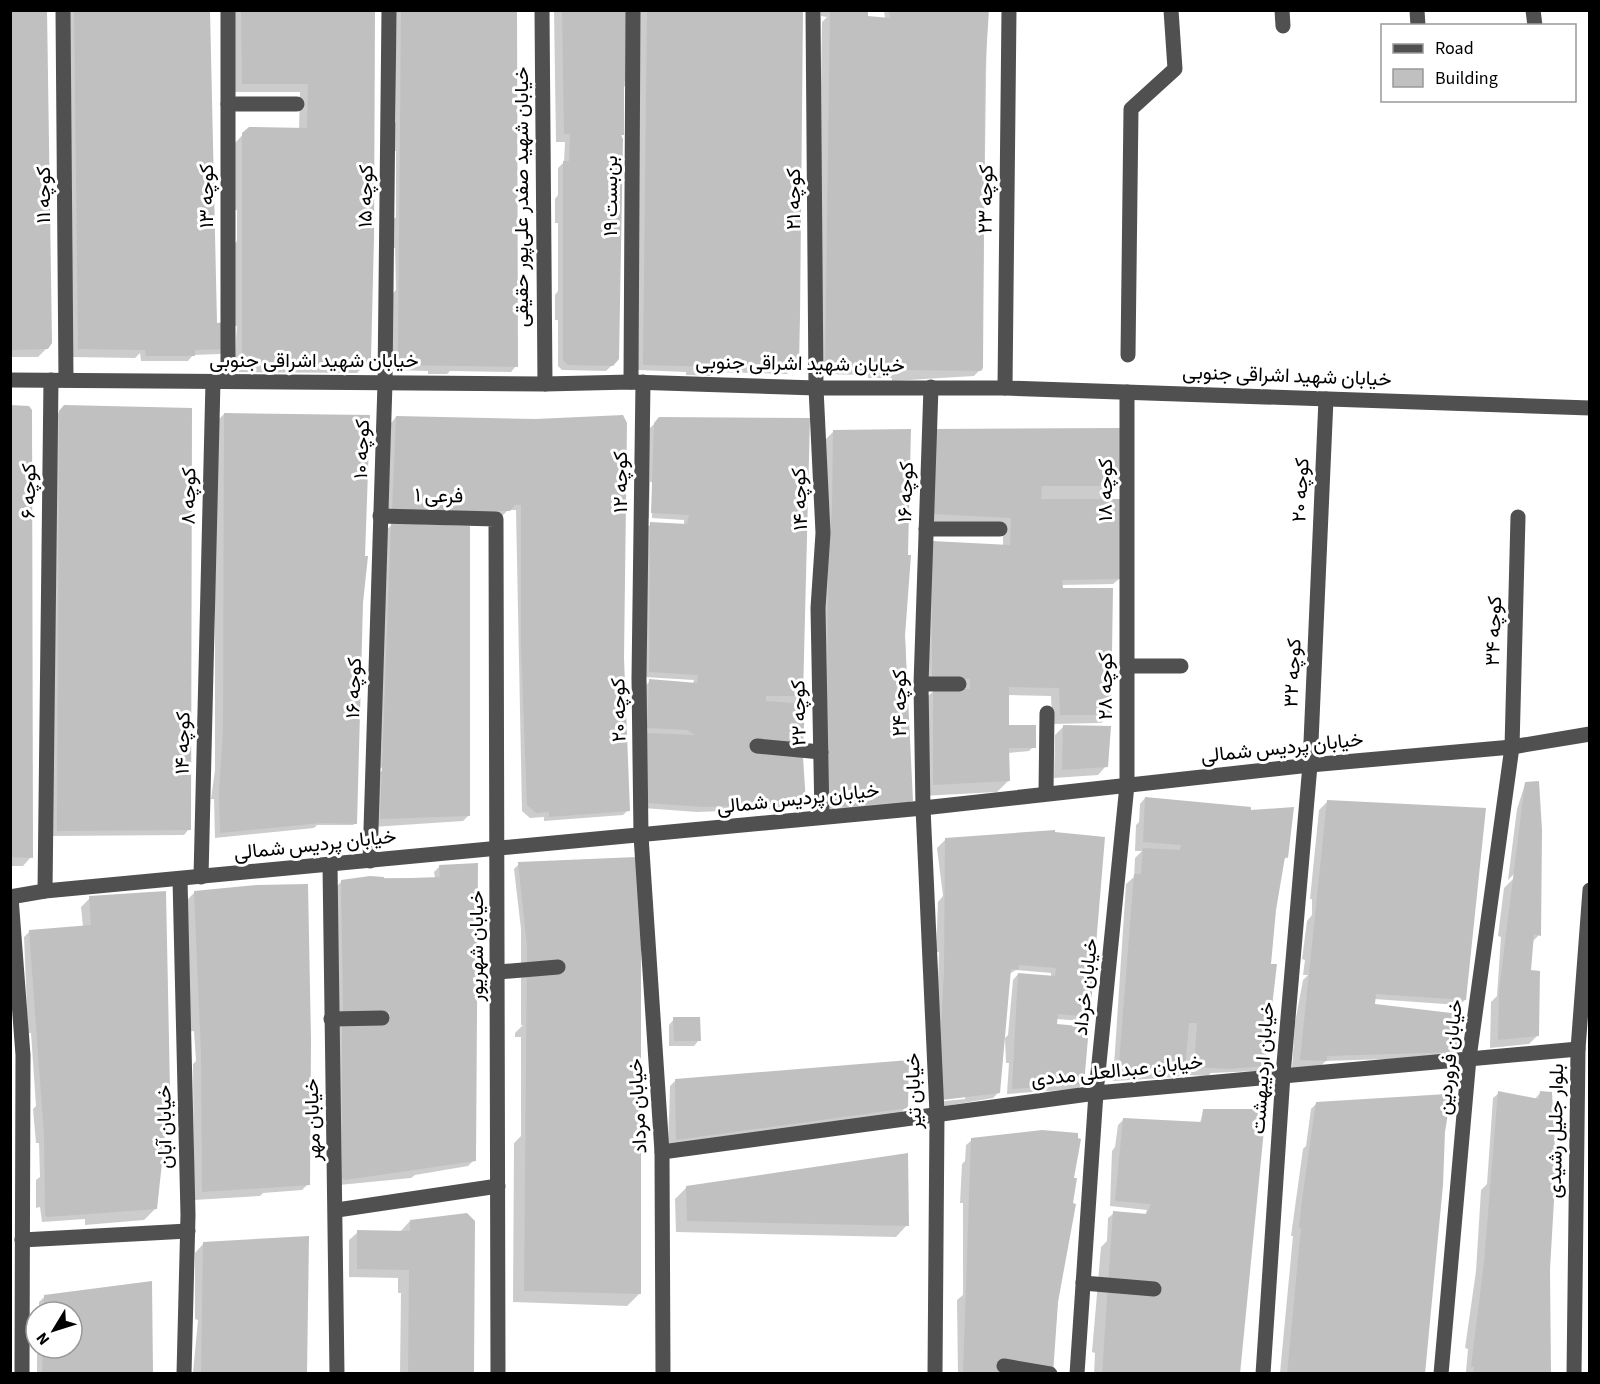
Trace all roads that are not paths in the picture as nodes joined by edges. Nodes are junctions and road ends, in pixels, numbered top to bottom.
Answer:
1 (63, 10) edge
2 (228, 10) edge
3 (389, 10) edge
4 (542, 10) edge
5 (633, 10) edge
6 (813, 10) edge
7 (1009, 10) edge
8 (1171, 10) edge
9 (228, 104) junction
10 (297, 104) dead end
11 (1128, 356) dead end
12 (10, 380) edge
13 (59, 380) junction
14 (221, 381) junction
15 (637, 382) junction
16 (385, 383) junction
17 (545, 384) junction
18 (931, 387) junction
19 (816, 388) junction
20 (1005, 388) junction
21 (1127, 392) junction
22 (1326, 399) junction
23 (1590, 408) edge
24 (380, 516) junction
25 (1518, 517) dead end
26 (496, 519) joint
27 (1000, 529) dead end
28 (926, 530) junction
29 (642, 583) joint
30 (1318, 583) joint
31 (1127, 588) joint
32 (922, 598) joint
33 (818, 608) joint
34 (208, 611) joint
35 (1127, 666) junction
36 (1181, 666) dead end
37 (921, 684) junction
38 (959, 684) dead end
39 (1047, 713) dead end
40 (1590, 734) edge
41 (757, 746) dead end
42 (1512, 747) junction
43 (820, 752) junction
44 (1310, 765) junction
45 (1127, 785) junction
46 (1046, 793) junction
47 (923, 808) junction
48 (822, 817) junction
49 (641, 836) junction
50 (499, 847) junction
51 (370, 861) junction
52 (330, 865) junction
53 (201, 877) junction
54 (180, 879) junction
55 (1590, 890) edge
56 (45, 891) junction
57 (11, 897) edge
58 (558, 967) dead end
59 (498, 972) junction
60 (382, 1018) dead end
61 (331, 1019) junction
62 (1578, 1049) junction
63 (1469, 1058) junction
64 (1283, 1075) junction
65 (1096, 1093) junction
66 (937, 1114) junction
67 (662, 1152) junction
68 (498, 1186) junction
69 (337, 1210) junction
70 (188, 1231) junction
71 (22, 1240) junction
72 (1083, 1283) junction
73 (1154, 1290) dead end
74 (1004, 1366) dead end
75 (22, 1374) edge
76 (184, 1374) edge
77 (337, 1374) edge
78 (498, 1374) edge
79 (663, 1374) edge
80 (935, 1374) edge
81 (1050, 1374) edge
82 (1077, 1374) edge
83 (1263, 1374) edge
84 (1441, 1374) edge
85 (1574, 1374) edge

1 - 13 street, کوچه ۱۱
2 - 9 street, کوچه ۱۳
3 - 16 street, کوچه ۱۵
4 - 17 street, خیابان شهید صفدر علی‌پور حقیقی
5 - 15 street, بن‌بست ۱۹
6 - 19 street, کوچه ۲۱
7 - 20 street, کوچه ۲۳
8 - 11 street
9 - 10 street
9 - 14 street, کوچه ۱۳
12 - 13 street, خیابان شهید اشراقی جنوبی
13 - 14 street, خیابان شهید اشراقی جنوبی
13 - 56 street, کوچه ۶
14 - 16 street, خیابان شهید اشراقی جنوبی
14 - 34 street, کوچه ۸
15 - 17 street, خیابان شهید اشراقی جنوبی
15 - 19 street, خیابان شهید اشراقی جنوبی
15 - 29 street, کوچه ۱۲
16 - 17 street, خیابان شهید اشراقی جنوبی
16 - 24 street, کوچه ۱۰
18 - 19 street, خیابان شهید اشراقی جنوبی
18 - 20 street, خیابان شهید اشراقی جنوبی
18 - 28 street, کوچه ۱۶
19 - 33 street, کوچه ۱۴
20 - 21 street, خیابان شهید اشراقی جنوبی
21 - 22 street, خیابان شهید اشراقی جنوبی
21 - 31 street, کوچه ۱۸
22 - 23 street, خیابان شهید اشراقی جنوبی
22 - 30 street, کوچه ۲۰
24 - 26 street, فرعی ۱
24 - 51 street, کوچه ۱۶
25 - 42 street, کوچه ۳۴
26 - 50 street, خیابان شهریور
27 - 28 street
28 - 32 street, کوچه ۱۶
29 - 49 street, کوچه ۲۰
30 - 44 street, کوچه ۳۲
31 - 35 street, کوچه ۲۸
32 - 37 street, کوچه ۲۴
33 - 43 street, کوچه ۲۲
34 - 53 street, کوچه ۱۴
35 - 36 street
35 - 45 street, کوچه ۲۸
37 - 38 street
37 - 47 street, کوچه ۲۴
39 - 46 street
40 - 42 street, خیابان پردیس شمالی
41 - 43 street
42 - 44 street, خیابان پردیس شمالی
42 - 63 street, خیابان فروردین
43 - 48 street, کوچه ۲۲
44 - 45 street, خیابان پردیس شمالی
44 - 64 street, خیابان اردیبهشت
45 - 46 street, خیابان پردیس شمالی
45 - 65 street, خیابان خرداد
46 - 47 street, خیابان پردیس شمالی
47 - 48 street, خیابان پردیس شمالی
47 - 66 street, خیابان تیر
48 - 49 street, خیابان پردیس شمالی
49 - 50 street, خیابان پردیس شمالی
49 - 67 street, خیابان مرداد
50 - 51 street, خیابان پردیس شمالی
50 - 59 street, خیابان شهریور
51 - 52 street, خیابان پردیس شمالی
52 - 53 street, خیابان پردیس شمالی
52 - 61 street, خیابان مهر
53 - 54 street, خیابان پردیس شمالی
54 - 56 street, خیابان پردیس شمالی
54 - 70 street, خیابان آبان
55 - 62 street, بلوار جلیل رشیدی
56 - 57 street, خیابان پردیس شمالی
57 - 71 street
58 - 59 street
59 - 68 street, خیابان شهریور
60 - 61 street
61 - 69 street, خیابان مهر
62 - 63 street, خیابان عبدالعلی مددی
62 - 85 street, بلوار جلیل رشیدی
63 - 64 street, خیابان عبدالعلی مددی
63 - 84 street, خیابان فروردین
64 - 65 street, خیابان عبدالعلی مددی
64 - 83 street, خیابان اردیبهشت
65 - 66 street, خیابان عبدالعلی مددی
65 - 72 street, خیابان خرداد
66 - 67 street, خیابان عبدالعلی مددی
66 - 80 street, خیابان تیر
67 - 79 street, خیابان مرداد
68 - 69 street
68 - 78 street, خیابان شهریور
69 - 77 street, خیابان مهر
70 - 71 street
70 - 76 street, خیابان آبان
71 - 75 street
72 - 73 street
72 - 82 street, خیابان خرداد
74 - 81 street

